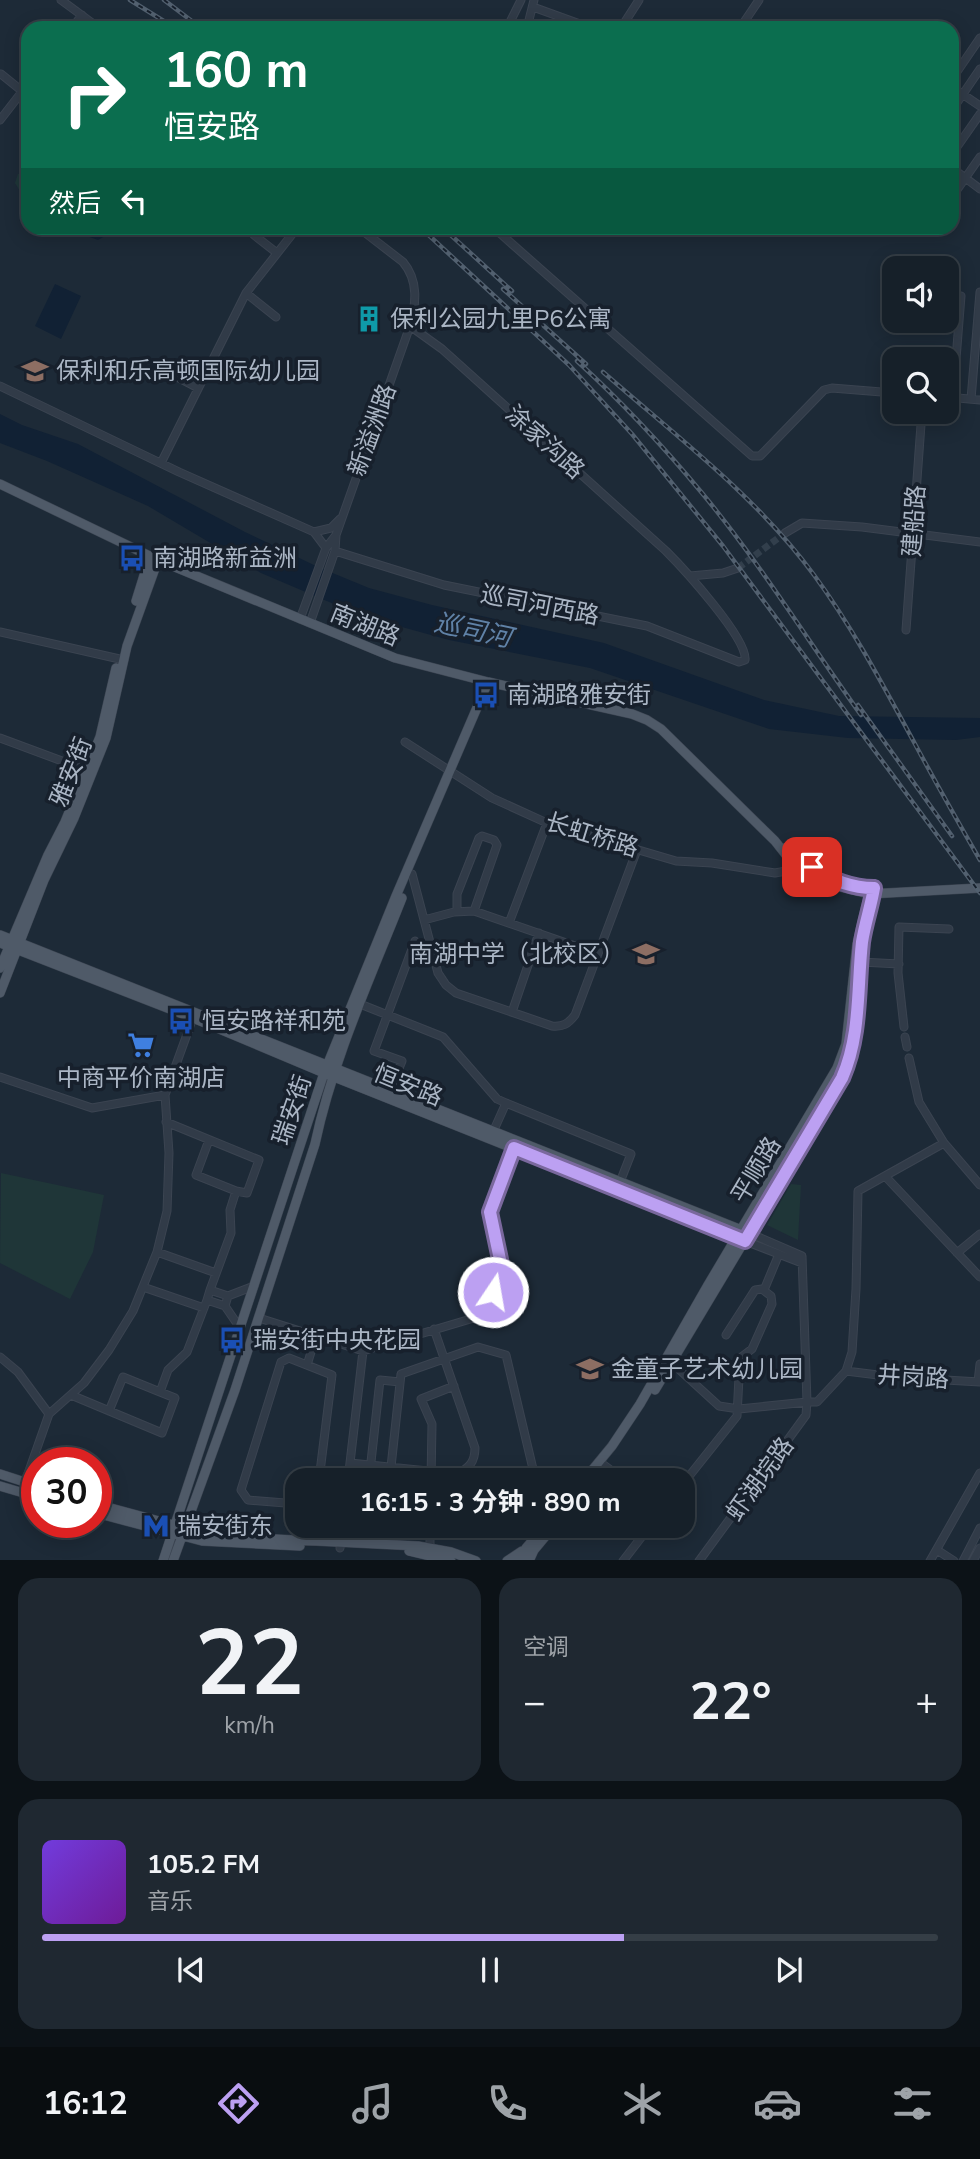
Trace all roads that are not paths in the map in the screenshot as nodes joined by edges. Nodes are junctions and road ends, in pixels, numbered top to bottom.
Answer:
1 (61, 0) edge
2 (521, 0) edge
3 (639, 0) edge
4 (759, 0) edge
5 (533, 3) edge
6 (82, 15) junction
7 (77, 21) edge
8 (90, 21) edge
9 (510, 21) edge
10 (529, 21) edge
11 (575, 21) edge
12 (626, 21) edge
13 (745, 21) edge
14 (980, 37) edge
15 (959, 68) edge
16 (980, 69) edge
17 (1, 74) edge
18 (21, 90) edge
19 (959, 91) edge
20 (21, 92) edge
21 (963, 94) junction
22 (959, 100) edge
23 (980, 106) edge
24 (980, 114) edge
25 (0, 120) edge
26 (959, 144) edge
27 (980, 158) edge
28 (959, 173) edge
29 (965, 178) junction
30 (959, 187) edge
31 (980, 190) edge
32 (254, 235) dead end
33 (291, 235) edge
34 (368, 235) edge
35 (502, 235) edge
36 (277, 253) junction
37 (980, 292) edge
38 (246, 293) junction
39 (961, 296) dead end
40 (276, 317) dead end
41 (410, 326) junction
42 (958, 340) junction
43 (978, 342) edge
44 (957, 347) edge
45 (177, 377) dead end
46 (0, 386) edge
47 (198, 388) junction
48 (882, 392) edge
49 (959, 398) edge
50 (971, 399) junction
51 (980, 400) edge
52 (921, 424) edge
53 (161, 463) junction
54 (0, 484) edge
55 (342, 516) junction
56 (314, 532) junction
57 (785, 533) tunnel mouth
58 (913, 533) junction
59 (336, 535) junction
60 (980, 542) edge
61 (326, 548) junction
62 (335, 551) junction
63 (154, 558) junction
64 (738, 568) tunnel mouth
65 (690, 576) junction
66 (300, 619) junction
67 (310, 623) junction
68 (906, 630) dead end
69 (0, 632) edge
70 (121, 659) junction
71 (742, 662) joint
72 (490, 683) junction
73 (0, 738) edge
74 (405, 742) dead end
75 (90, 771) junction
76 (451, 772) junction
77 (547, 823) junction
78 (775, 841) junction
79 (637, 850) junction
80 (797, 869) junction
81 (412, 874) junction
82 (980, 882) edge
83 (980, 888) edge
84 (871, 891) junction
85 (474, 911) junction
86 (457, 912) junction
87 (424, 920) junction
88 (509, 923) junction
89 (948, 929) dead end
90 (539, 933) junction
91 (0, 935) edge
92 (415, 942) dead end
93 (11, 944) edge
94 (598, 954) junction
95 (861, 962) junction
96 (898, 964) junction
97 (0, 968) edge
98 (0, 993) edge
99 (360, 1004) junction
100 (512, 1012) junction
101 (194, 1014) junction
102 (387, 1015) junction
103 (904, 1027) dead end
104 (905, 1037) dead end
105 (907, 1047) dead end
106 (909, 1058) dead end
107 (330, 1070) junction
108 (0, 1077) edge
109 (390, 1090) junction
110 (165, 1095) junction
111 (506, 1103) junction
112 (166, 1122) junction
113 (494, 1132) junction
114 (209, 1140) junction
115 (944, 1143) junction
116 (515, 1145) junction
117 (885, 1176) junction
118 (620, 1182) junction
119 (980, 1185) edge
120 (236, 1191) junction
121 (980, 1234) edge
122 (743, 1236) junction
123 (157, 1252) junction
124 (957, 1253) junction
125 (779, 1254) junction
126 (802, 1259) junction
127 (216, 1273) junction
128 (980, 1277) edge
129 (254, 1286) junction
130 (143, 1287) junction
131 (210, 1290) junction
132 (764, 1290) junction
133 (228, 1296) junction
134 (205, 1304) junction
135 (225, 1306) junction
136 (259, 1318) junction
137 (240, 1328) junction
138 (434, 1329) junction
139 (726, 1335) dead end
140 (316, 1336) junction
141 (363, 1351) junction
142 (0, 1357) edge
143 (444, 1359) junction
144 (672, 1363) junction
145 (980, 1364) edge
146 (307, 1366) junction
147 (846, 1371) junction
148 (400, 1382) junction
149 (979, 1382) edge
150 (454, 1386) junction
151 (160, 1392) junction
152 (71, 1395) junction
153 (807, 1402) junction
154 (739, 1409) junction
155 (109, 1411) junction
156 (49, 1414) junction
157 (37, 1447) edge
158 (350, 1463) junction
159 (371, 1465) junction
160 (604, 1465) junction
161 (320, 1468) edge
162 (349, 1468) edge
163 (371, 1468) edge
164 (391, 1468) joint
165 (432, 1468) edge
166 (469, 1468) edge
167 (533, 1468) edge
168 (594, 1468) edge
169 (602, 1468) edge
170 (608, 1468) edge
171 (695, 1469) edge
172 (980, 1473) edge
173 (0, 1474) edge
174 (21, 1481) edge
175 (0, 1486) edge
176 (21, 1492) edge
177 (285, 1502) edge
178 (112, 1509) edge
179 (112, 1517) edge
180 (980, 1528) edge
181 (172, 1530) junction
182 (183, 1533) junction
183 (342, 1538) edge
184 (430, 1538) edge
185 (535, 1538) edge
186 (544, 1538) edge
187 (641, 1538) edge
188 (341, 1545) junction
189 (430, 1547) junction
190 (526, 1548) junction
191 (980, 1548) edge
192 (937, 1549) junction
193 (163, 1560) edge
194 (173, 1560) edge
195 (449, 1560) edge
196 (476, 1560) edge
197 (507, 1560) edge
198 (519, 1560) edge
199 (529, 1560) edge
200 (624, 1560) edge
201 (699, 1560) edge
202 (930, 1560) edge
203 (954, 1560) edge
204 (963, 1560) edge
205 (973, 1560) edge

1 - 6 street
2 - 9 street
3 - 12 street
4 - 13 street
5 - 10 street
5 - 11 street
6 - 7 street
6 - 8 street
14 - 15 street
16 - 21 street
17 - 18 street
19 - 21 street
20 - 25 street
21 - 22 street
21 - 23 street
24 - 26 street
27 - 29 street
28 - 29 street
29 - 30 street
29 - 31 street
32 - 36 street
33 - 36 street
34 - 41 street
35 - 48 street
36 - 38 street
37 - 43 street
38 - 40 street
38 - 47 street
39 - 42 street
41 - 55 street, 新溢洲路
41 - 65 street, 涂家沟路
42 - 43 street
42 - 44 street
43 - 50 street
45 - 47 street
46 - 53 street
47 - 53 street
49 - 50 street
50 - 51 street
52 - 58 street, 建船路
53 - 56 street
54 - 63 main road, 南湖路
55 - 56 street
55 - 59 street, 新溢洲路
56 - 61 street
57 - 58 street
58 - 60 street
58 - 68 street, 建船路
59 - 61 street
59 - 62 street
61 - 66 street
62 - 67 street
62 - 71 street, 巡司河西路
63 - 66 main road, 南湖路
63 - 70 main road, 雅安街
64 - 65 street
65 - 71 street, 涂家沟路
66 - 67 main road, 南湖路
67 - 72 main road, 南湖路
69 - 70 street
70 - 75 main road, 雅安街
72 - 76 main road, 瑞安街
72 - 78 main road, 南湖路
73 - 75 street
74 - 76 street, 长虹桥路
75 - 93 main road, 雅安街
76 - 77 street, 长虹桥路
76 - 81 main road, 瑞安街
76 - 107 main road, 瑞安街
77 - 79 street, 长虹桥路
77 - 88 street
78 - 80 main road, 南湖路
78 - 84 main road, 南湖路
79 - 80 street, 长虹桥路
79 - 94 street
80 - 84 main road, 南湖路
81 - 87 street
81 - 99 main road, 瑞安街
82 - 84 main road, 南湖路
83 - 84 main road, 南湖路
84 - 95 main road, 平顺路
84 - 122 main road, 平顺路
85 - 86 street
85 - 86 street
85 - 88 street
86 - 87 street
87 - 100 street
88 - 90 street
89 - 96 street
90 - 94 street
90 - 100 street
91 - 93 main road, 恒安路
92 - 102 street
93 - 97 main road, 雅安街
93 - 98 main road, 雅安街
93 - 101 main road, 恒安路
94 - 100 street
95 - 96 street
95 - 122 main road, 平顺路
96 - 103 street
99 - 102 street
99 - 107 main road, 瑞安街
101 - 107 main road, 恒安路
101 - 110 street
102 - 109 street
102 - 111 street
104 - 105 street
106 - 115 street
107 - 109 main road, 恒安路
107 - 116 main road, 恒安路
107 - 129 main road, 瑞安街
107 - 136 main road, 瑞安街
108 - 110 street
109 - 113 main road, 恒安路
110 - 112 street
111 - 113 street
111 - 118 street
112 - 114 street
112 - 123 street
113 - 116 main road, 恒安路
114 - 120 street
114 - 120 street
115 - 117 street
115 - 119 street
116 - 118 main road, 恒安路
116 - 122 main road, 恒安路
116 - 138 street
117 - 124 street
117 - 147 street
118 - 122 main road, 恒安路
120 - 127 street
121 - 124 street
122 - 125 street, 恒安路
122 - 126 street, 恒安路
122 - 144 main road, 平顺路
122 - 168 main road, 平顺路
123 - 127 street
123 - 130 street
124 - 128 street
125 - 126 street, 恒安路
125 - 132 street
126 - 153 street
127 - 131 street
129 - 133 street
129 - 137 main road, 瑞安街
130 - 134 street
130 - 152 street
131 - 133 street
131 - 134 street
132 - 139 street
132 - 154 street
133 - 135 street
134 - 135 street
134 - 151 street
135 - 137 street
136 - 140 street
136 - 182 main road, 瑞安街
137 - 181 main road, 瑞安街
138 - 141 street
138 - 143 street
140 - 141 street
140 - 146 street
141 - 158 street
142 - 156 street
143 - 148 street
143 - 150 street
143 - 167 street
144 - 154 street
144 - 160 main road, 平顺路
145 - 149 street
146 - 161 street
146 - 177 street
147 - 149 street, 井岗路
147 - 153 street
148 - 159 street
148 - 164 street
150 - 165 street
150 - 166 street
151 - 155 street
151 - 155 street
152 - 155 street
152 - 156 street
153 - 154 street
153 - 201 street, 虾湖垸路
154 - 171 street
156 - 157 street
158 - 159 street
158 - 162 street
159 - 163 street
159 - 164 street
160 - 169 main road, 平顺路
160 - 170 street
172 - 192 street
173 - 174 main road
175 - 176 main road
178 - 181 main road
179 - 181 main road
180 - 204 street
181 - 182 main road
181 - 193 main road, 瑞安街
182 - 188 main road
182 - 194 main road, 瑞安街
183 - 188 street
184 - 189 street
185 - 190 main road
186 - 199 main road
187 - 200 street
188 - 189 main road
188 - 195 main road
189 - 196 main road
190 - 197 main road
190 - 198 main road
191 - 205 street
192 - 202 street
192 - 203 street

